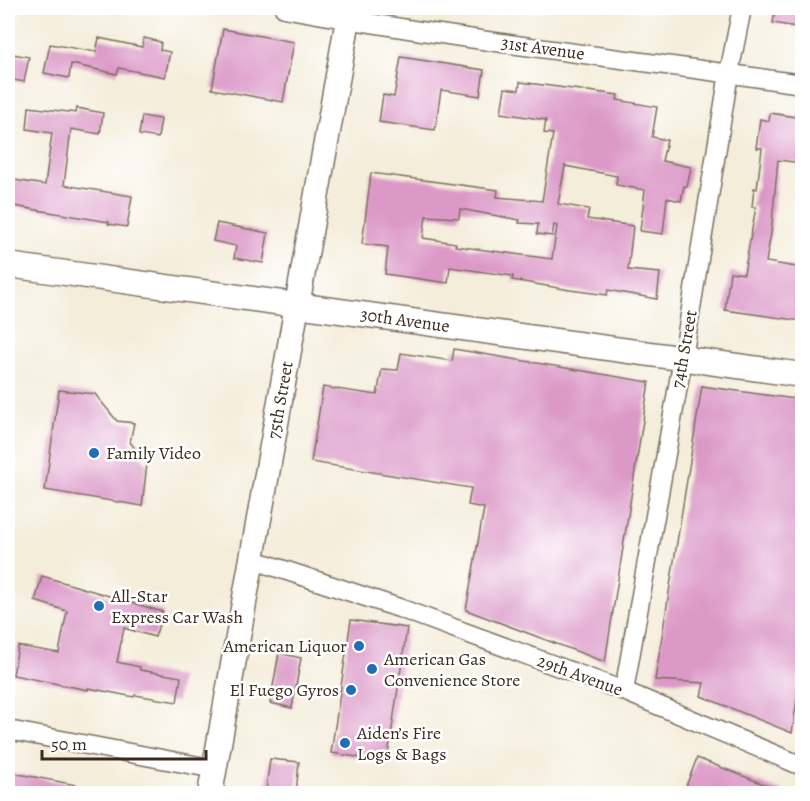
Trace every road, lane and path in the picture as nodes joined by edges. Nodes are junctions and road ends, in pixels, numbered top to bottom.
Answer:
1 (284, 8) edge
2 (742, 8) edge
3 (349, 14) edge
4 (729, 73) junction
5 (802, 84) edge
6 (8, 265) edge
7 (297, 306) junction
8 (682, 358) junction
9 (802, 375) edge
10 (251, 559) junction
11 (624, 691) junction
12 (8, 730) edge
13 (802, 766) edge
14 (214, 769) junction
15 (210, 794) edge

1 - 3 street, 31st Avenue
2 - 4 street, 74th Street
3 - 4 street, 31st Avenue
3 - 7 street, 75th Street
4 - 5 street, 31st Avenue
4 - 8 street, 74th Street
6 - 7 street, 30th Avenue
7 - 8 street, 30th Avenue
7 - 10 street, 75th Street
8 - 9 street, 30th Avenue
8 - 11 street, 74th Street
10 - 11 street, 29th Avenue
10 - 14 street, 75th Street
11 - 13 street, 29th Avenue
12 - 14 street
14 - 15 street, 75th Street

